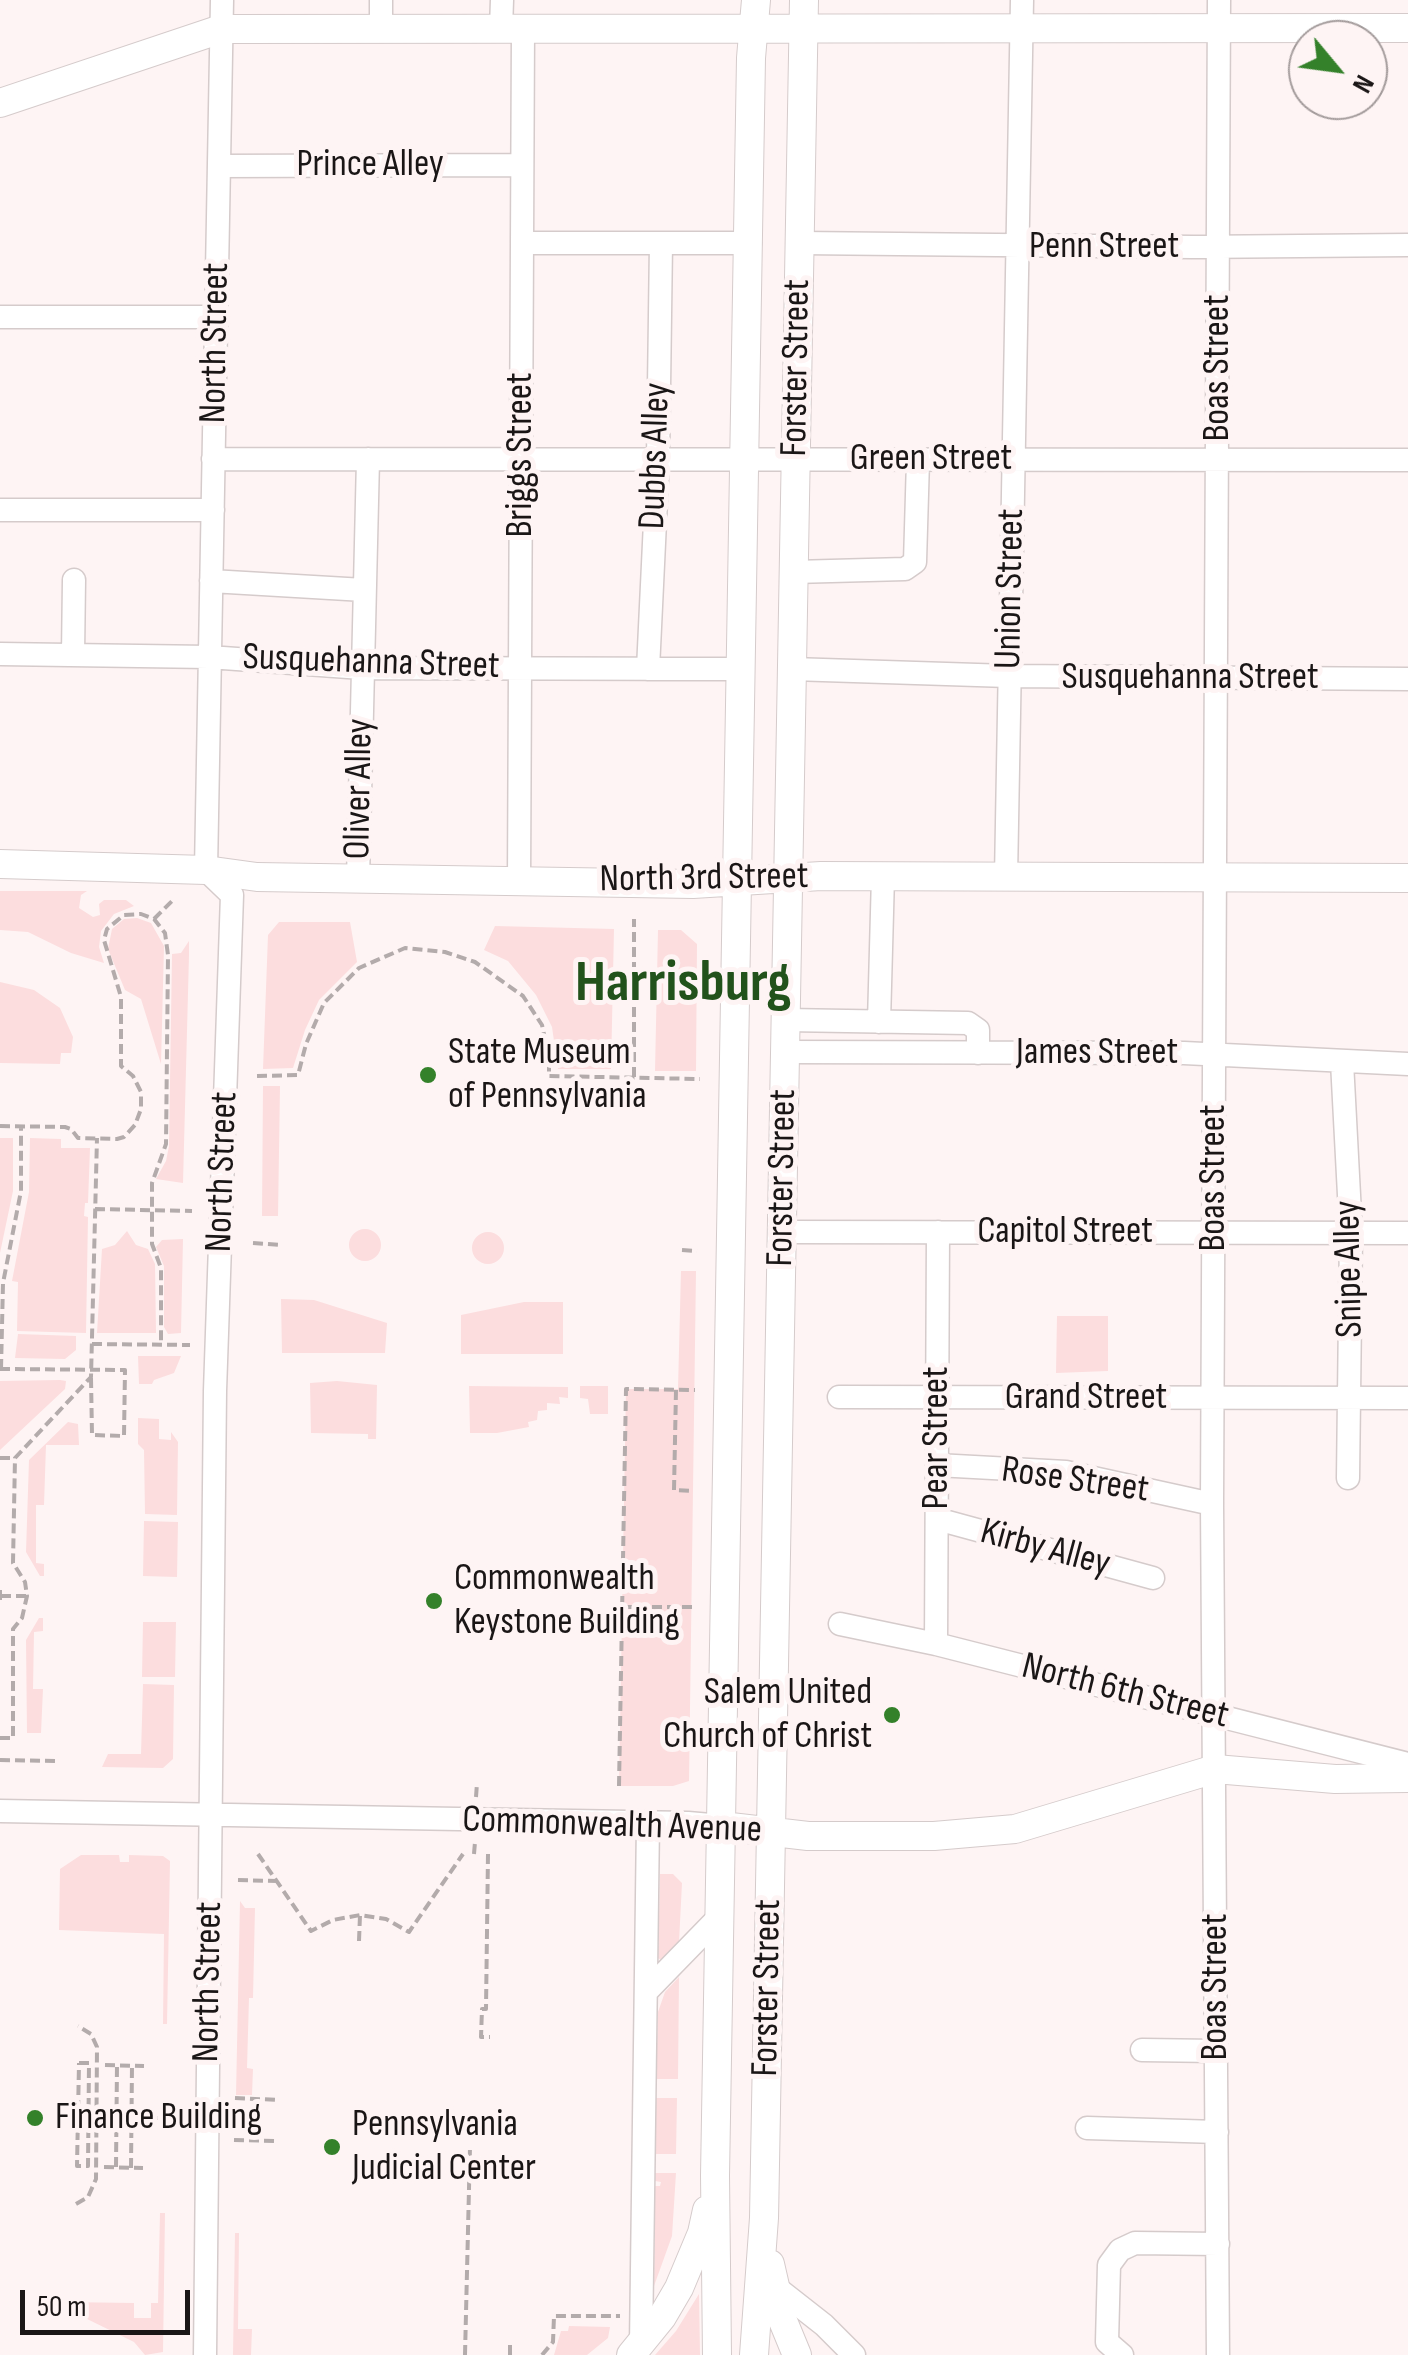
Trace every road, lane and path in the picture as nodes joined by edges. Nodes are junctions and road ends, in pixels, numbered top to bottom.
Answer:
1 (222, 0) edge
2 (381, 0) edge
3 (502, 0) edge
4 (756, 0) edge
5 (804, 0) edge
6 (1022, 0) edge
7 (1219, 0) edge
8 (1408, 28) edge
9 (221, 29) junction
10 (381, 29) junction
11 (512, 29) junction
12 (754, 29) junction
13 (804, 29) junction
14 (1021, 29) junction
15 (1219, 29) junction
16 (0, 103) edge
17 (522, 165) junction
18 (219, 166) junction
19 (522, 242) junction
20 (661, 243) junction
21 (750, 243) junction
22 (800, 243) junction
23 (1408, 244) edge
24 (1016, 246) junction
25 (1219, 247) junction
26 (0, 317) edge
27 (216, 317) junction
28 (521, 458) junction
29 (214, 459) junction
30 (368, 459) junction
31 (658, 459) junction
32 (746, 459) junction
33 (796, 459) junction
34 (918, 460) junction
35 (1014, 460) junction
36 (1217, 460) junction
37 (1408, 460) edge
38 (0, 510) edge
39 (212, 510) junction
40 (794, 572) junction
41 (74, 580) dead end
42 (211, 581) junction
43 (364, 590) junction
44 (0, 654) edge
45 (73, 655) junction
46 (208, 656) junction
47 (362, 668) junction
48 (520, 668) junction
49 (648, 669) junction
50 (742, 669) junction
51 (792, 669) junction
52 (1008, 676) junction
53 (1215, 678) junction
54 (1408, 679) edge
55 (0, 864) edge
56 (206, 870) junction
57 (883, 876) junction
58 (1006, 877) junction
59 (788, 878) junction
60 (1215, 878) junction
61 (1408, 878) edge
62 (358, 879) junction
63 (518, 881) junction
64 (738, 882) junction
65 (174, 899) dead end
66 (154, 919) junction
67 (634, 920) dead end
68 (786, 1020) junction
69 (879, 1022) junction
70 (785, 1052) junction
71 (978, 1053) junction
72 (1214, 1054) junction
73 (1342, 1062) junction
74 (1408, 1064) edge
75 (257, 1076) dead end
76 (634, 1078) junction
77 (700, 1079) dead end
78 (0, 1126) edge
79 (21, 1127) junction
80 (96, 1138) junction
81 (95, 1210) junction
82 (152, 1210) junction
83 (192, 1211) dead end
84 (782, 1232) junction
85 (938, 1232) junction
86 (1214, 1232) junction
87 (1408, 1233) edge
88 (1351, 1234) junction
89 (252, 1243) dead end
90 (282, 1245) dead end
91 (682, 1250) dead end
92 (697, 1250) dead end
93 (92, 1344) junction
94 (161, 1345) junction
95 (190, 1346) dead end
96 (0, 1369) edge
97 (91, 1370) junction
98 (91, 1377) junction
99 (676, 1390) junction
100 (694, 1390) dead end
101 (839, 1396) dead end
102 (937, 1398) junction
103 (1213, 1398) junction
104 (1351, 1398) junction
105 (1408, 1398) edge
106 (0, 1458) edge
107 (14, 1458) junction
108 (937, 1465) junction
109 (1348, 1478) dead end
110 (693, 1490) dead end
111 (1212, 1504) junction
112 (936, 1519) junction
113 (1153, 1578) dead end
114 (0, 1596) edge
115 (27, 1596) junction
116 (622, 1606) junction
117 (692, 1608) dead end
118 (840, 1624) dead end
119 (936, 1644) junction
120 (1214, 1714) junction
121 (0, 1738) edge
122 (0, 1760) edge
123 (59, 1760) dead end
124 (1408, 1764) edge
125 (1215, 1769) junction
126 (1408, 1778) edge
127 (477, 1784) dead end
128 (620, 1786) dead end
129 (476, 1798) dead end
130 (0, 1811) edge
131 (211, 1815) junction
132 (648, 1822) junction
133 (722, 1826) junction
134 (771, 1832) junction
135 (475, 1842) dead end
136 (258, 1854) dead end
137 (463, 1854) dead end
138 (474, 1854) dead end
139 (488, 1854) dead end
140 (238, 1880) dead end
141 (277, 1881) junction
142 (360, 1915) junction
143 (720, 1916) junction
144 (360, 1940) dead end
145 (646, 1992) junction
146 (78, 2026) dead end
147 (490, 2037) dead end
148 (1142, 2050) dead end
149 (1216, 2050) junction
150 (106, 2064) dead end
151 (117, 2065) junction
152 (132, 2065) junction
153 (144, 2066) dead end
154 (234, 2098) dead end
155 (278, 2100) dead end
156 (88, 2117) junction
157 (97, 2117) junction
158 (116, 2118) junction
159 (132, 2118) junction
160 (167, 2118) dead end
161 (1087, 2128) dead end
162 (1217, 2132) junction
163 (234, 2140) dead end
164 (277, 2141) dead end
165 (470, 2147) dead end
166 (104, 2167) dead end
167 (116, 2168) junction
168 (131, 2168) junction
169 (144, 2168) dead end
170 (716, 2174) junction
171 (76, 2204) dead end
172 (764, 2218) junction
173 (1218, 2244) junction
174 (773, 2285) junction
175 (624, 2316) dead end
176 (510, 2342) dead end
177 (636, 2350) edge
178 (205, 2355) edge
179 (465, 2355) edge
180 (510, 2355) edge
181 (542, 2355) edge
182 (717, 2355) edge
183 (754, 2355) edge
184 (797, 2355) edge
185 (854, 2355) edge
186 (1122, 2355) edge
187 (1218, 2355) edge

1 - 9 street, North Street
2 - 10 street
3 - 11 street, Briggs Street
4 - 12 main road, Forster Street
5 - 13 main road, Forster Street
6 - 14 street, Union Street
7 - 15 street, Boas Street
8 - 15 main road
9 - 10 main road
9 - 16 main road
9 - 18 street, North Street
10 - 11 main road
11 - 12 main road
11 - 17 street, Briggs Street
12 - 13 main road
12 - 21 main road, Forster Street
13 - 14 main road
13 - 22 main road, Forster Street
14 - 15 main road
14 - 24 street, Union Street
15 - 25 street, Boas Street
17 - 18 street, Prince Alley
17 - 19 street, Briggs Street
18 - 27 street, North Street
19 - 20 street
19 - 28 street, Briggs Street
20 - 21 street
20 - 31 street, Dubbs Alley
21 - 32 main road, Forster Street
22 - 24 street, Penn Street
22 - 33 main road, Forster Street
23 - 25 street, Penn Street
24 - 25 street, Penn Street
24 - 35 street, Union Street
25 - 36 street, Boas Street
26 - 27 street
27 - 29 street, North Street
28 - 30 street, Green Street
28 - 31 street, Green Street
28 - 48 street, Briggs Street
29 - 30 street, Green Street
29 - 39 street, North Street
30 - 43 street, Oliver Alley
31 - 32 street, Green Street
31 - 49 street, Dubbs Alley
32 - 33 street, Green Street
32 - 50 main road, Forster Street
33 - 34 street, Green Street
33 - 40 main road, Forster Street
34 - 35 street, Green Street
34 - 40 street
35 - 36 street, Green Street
35 - 52 street, Union Street
36 - 37 street, Green Street
36 - 53 street, Boas Street
38 - 39 street
39 - 42 street, North Street
40 - 51 main road, Forster Street
41 - 45 street
42 - 43 street
42 - 46 street, North Street
43 - 47 street, Oliver Alley
44 - 45 street, Susquehanna Street
45 - 46 street, Susquehanna Street
46 - 47 street, Susquehanna Street
46 - 56 street, North Street
47 - 48 street, Susquehanna Street
47 - 62 street, Oliver Alley
48 - 49 street, Susquehanna Street
48 - 63 street, Briggs Street
49 - 50 street, Susquehanna Street
50 - 64 main road, Forster Street
51 - 52 street, Susquehanna Street
51 - 59 main road, Forster Street
52 - 53 street, Susquehanna Street
52 - 58 street, Union Street
53 - 54 street, Susquehanna Street
53 - 60 street, Boas Street
55 - 56 main road, North 3rd Street
56 - 62 main road, North 3rd Street
56 - 131 street, North Street
57 - 58 main road, North 3rd Street
57 - 59 main road, North 3rd Street
57 - 69 street
58 - 60 main road, North 3rd Street
59 - 64 main road, North 3rd Street
59 - 68 main road, Forster Street
60 - 61 main road, North 3rd Street
60 - 72 street, Boas Street
62 - 63 main road, North 3rd Street
63 - 64 main road, North 3rd Street
64 - 133 main road, Forster Street
65 - 66 path
66 - 80 path
66 - 82 path
67 - 76 path
68 - 69 street
68 - 70 main road, Forster Street
69 - 71 street
70 - 71 street, James Street
70 - 84 main road, Forster Street
71 - 72 street, James Street
72 - 73 street, James Street
72 - 86 street, Boas Street
73 - 74 street, James Street
73 - 88 street, Snipe Alley
75 - 76 path
76 - 77 path
78 - 79 path
79 - 80 path
79 - 96 path
80 - 81 path
81 - 82 path
81 - 93 path
82 - 83 path
82 - 94 path
84 - 85 street, Capitol Street
84 - 134 main road, Forster Street
85 - 86 street, Capitol Street
85 - 102 street, Pear Street
86 - 88 street, Capitol Street
86 - 103 street, Boas Street
87 - 88 street, Capitol Street
88 - 104 street, Snipe Alley
89 - 90 path
91 - 92 path
93 - 94 path
93 - 97 path
94 - 95 path
96 - 97 path
97 - 98 path
97 - 98 path
98 - 107 path
99 - 100 path
99 - 110 path
99 - 116 path
101 - 102 street, Grand Street
102 - 103 street, Grand Street
102 - 108 street, Pear Street
103 - 104 street, Grand Street
103 - 111 street, Boas Street
104 - 105 street, Grand Street
104 - 109 street, Snipe Alley
106 - 107 path
107 - 115 path
108 - 111 street, Rose Street
108 - 112 street, Pear Street
111 - 120 street, Boas Street
112 - 113 street, Kirby Alley
112 - 119 street, Pear Street
114 - 115 path
115 - 121 path
116 - 117 path
116 - 128 path
118 - 119 street, North 6th Street
119 - 120 street, North 6th Street
120 - 124 street, North 6th Street
120 - 125 street, Boas Street
122 - 123 path
125 - 126 main road, North 6th Street
125 - 134 main road, Commonwealth Avenue
125 - 149 street, Boas Street
127 - 129 path
130 - 131 street, Commonwealth Avenue
131 - 132 street, Commonwealth Avenue
131 - 178 street, North Street
132 - 133 street, Commonwealth Avenue
132 - 145 street
133 - 134 main road, Commonwealth Avenue
133 - 143 main road, Forster Street
134 - 172 main road, Forster Street
135 - 138 path
136 - 141 path
137 - 142 path
139 - 147 path
140 - 141 path
141 - 142 path
142 - 144 path
143 - 145 street
143 - 170 main road, Forster Street
145 - 177 street
146 - 157 path
148 - 149 street
149 - 162 street, Boas Street
150 - 151 path
151 - 152 path
151 - 158 path
152 - 153 path
152 - 159 path
154 - 155 path
156 - 156 path
156 - 157 path
157 - 158 path
157 - 171 path
158 - 159 path
158 - 167 path
159 - 160 path
159 - 168 path
161 - 162 street
162 - 173 street, Boas Street
163 - 164 path
165 - 179 path
166 - 167 path
167 - 168 path
168 - 169 path
170 - 177 main road
170 - 182 main road, Forster Street
172 - 174 main road
172 - 183 main road, Forster Street
173 - 186 street
173 - 187 street, Boas Street
174 - 184 main road
174 - 185 street
175 - 181 path
176 - 180 path

